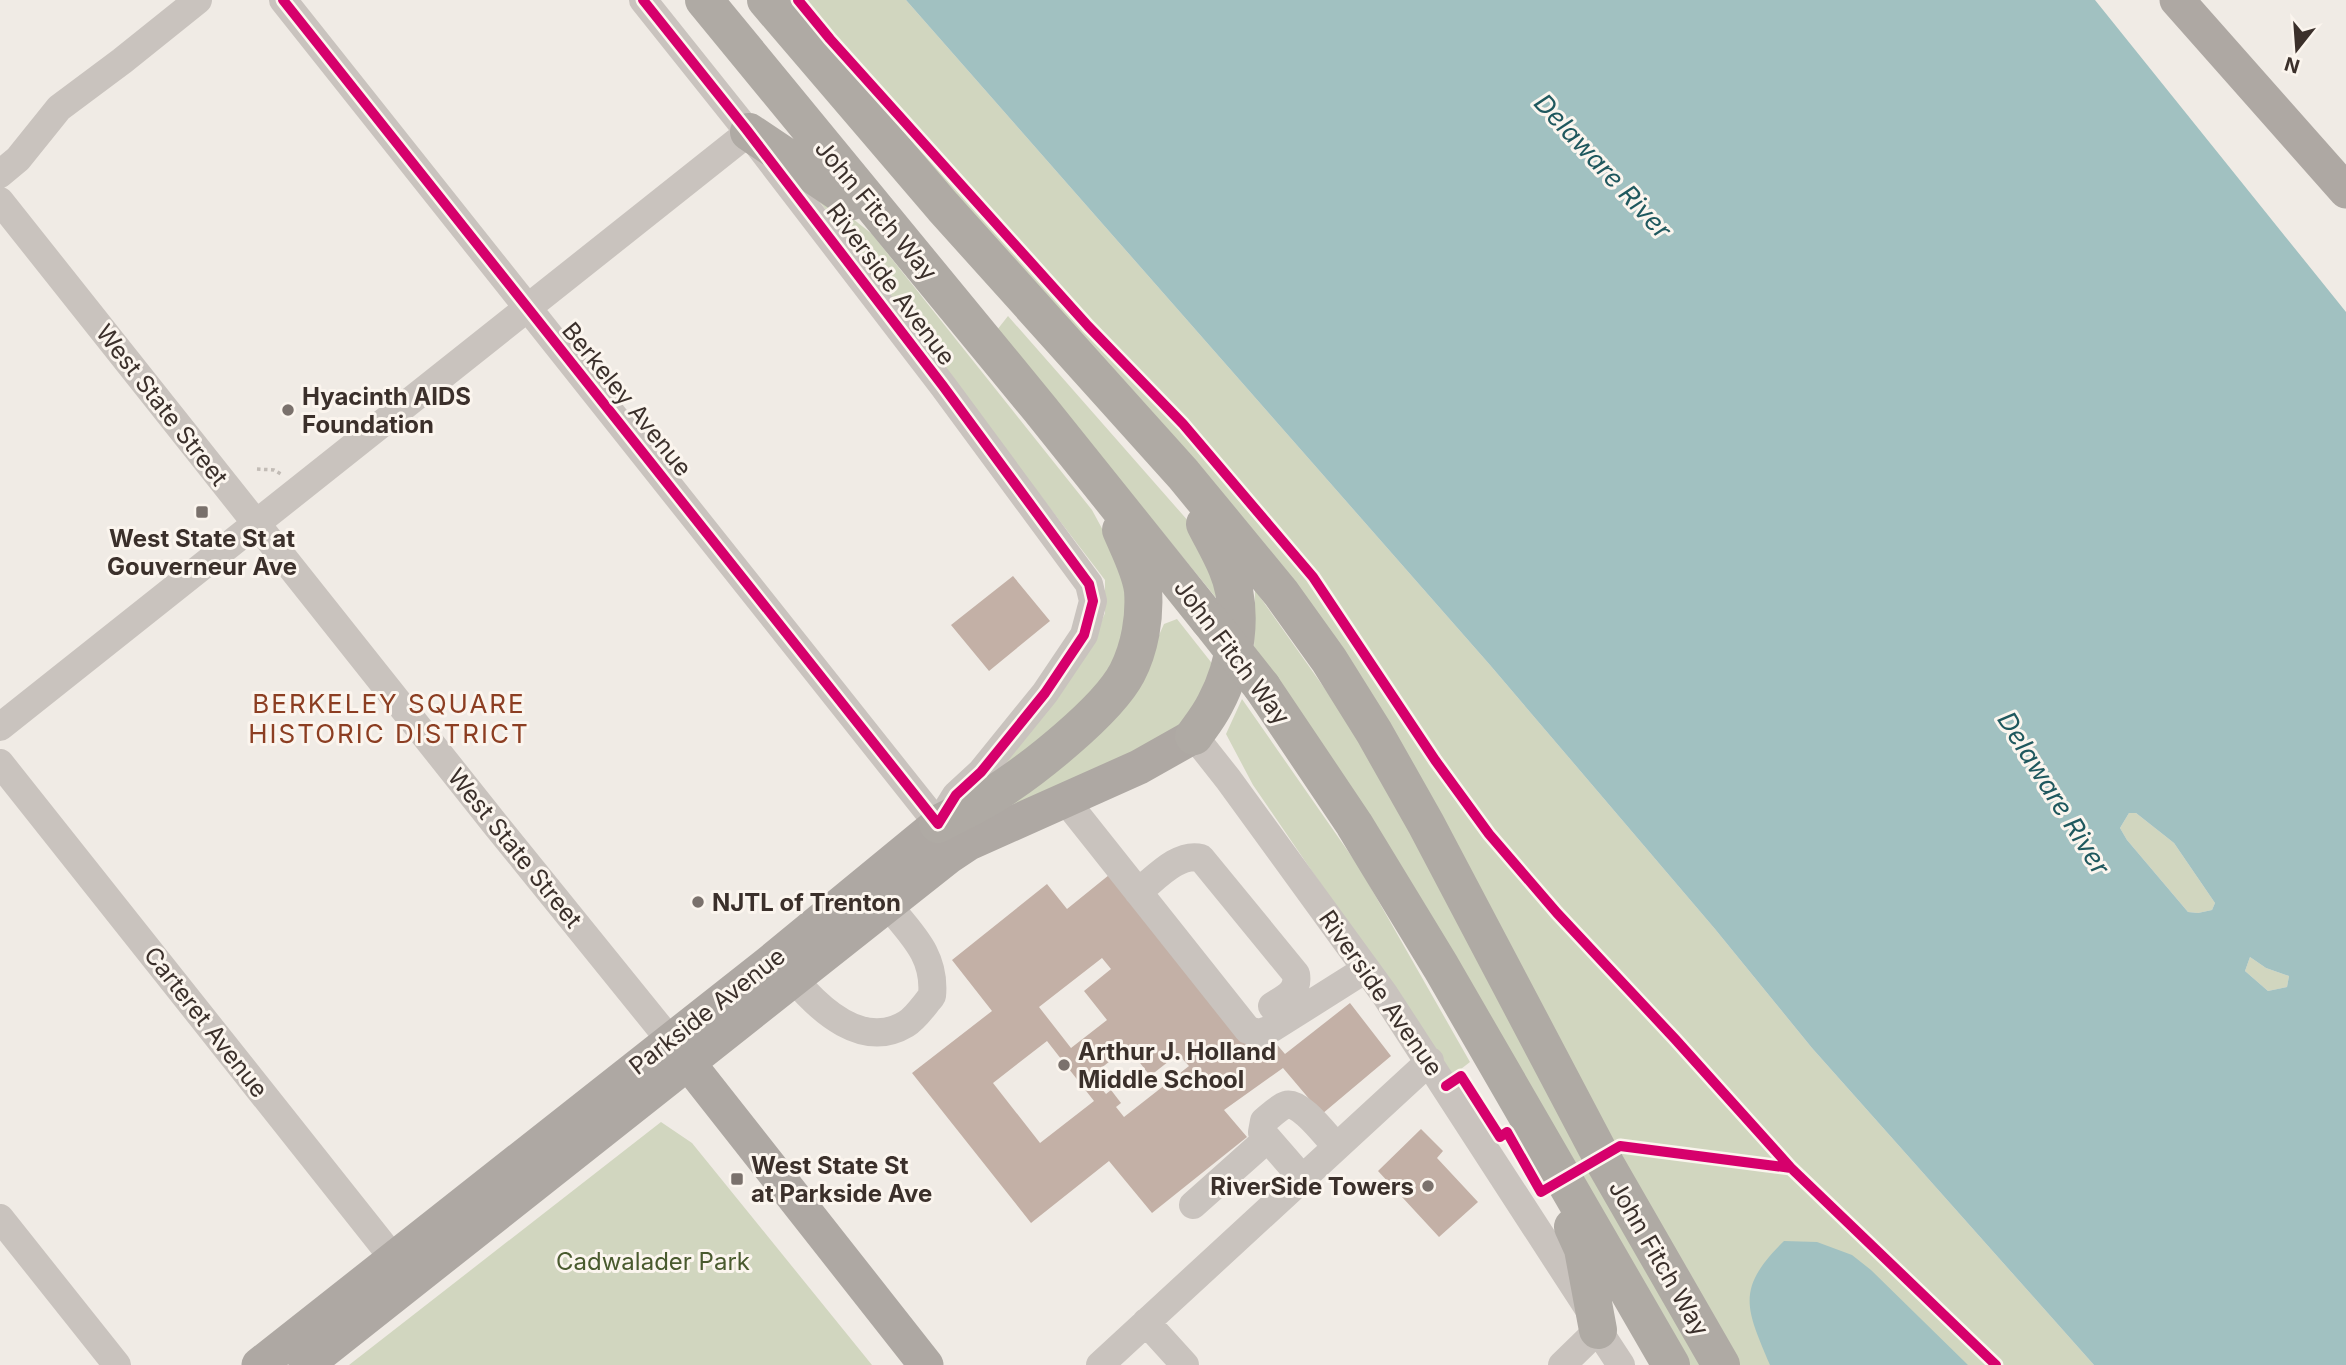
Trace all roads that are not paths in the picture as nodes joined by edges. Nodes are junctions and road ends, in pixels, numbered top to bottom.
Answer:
1 (198, 0) edge
2 (283, 0) edge
3 (643, 0) edge
4 (704, 0) edge
5 (766, 0) edge
6 (2177, 0) edge
7 (749, 132) junction
8 (0, 174) edge
9 (2346, 191) edge
10 (0, 201) edge
11 (890, 226) junction
12 (528, 310) junction
13 (1077, 355) junction
14 (1101, 486) junction
15 (256, 523) junction
16 (1093, 601) joint
17 (0, 727) edge
18 (1194, 736) junction
19 (0, 763) edge
20 (1066, 801) junction
21 (938, 824) junction
22 (1138, 892) junction
23 (887, 904) junction
24 (1366, 969) junction
25 (794, 979) junction
26 (1283, 1021) junction
27 (679, 1051) junction
28 (1430, 1061) junction
29 (1515, 1097) junction
30 (1266, 1140) junction
31 (1336, 1146) junction
32 (1302, 1178) junction
33 (1193, 1205) dead end
34 (0, 1218) edge
35 (402, 1269) junction
36 (1146, 1322) junction
37 (1598, 1331) junction
38 (117, 1365) edge
39 (259, 1365) edge
40 (306, 1365) edge
41 (926, 1365) edge
42 (1100, 1365) edge
43 (1185, 1365) edge
44 (1562, 1365) edge
45 (1621, 1365) edge
46 (1671, 1365) edge
47 (1721, 1365) edge

1 - 8 street
2 - 12 street, Berkeley Avenue
3 - 7 street, Riverside Avenue
4 - 11 highway, John Fitch Way
5 - 13 highway, John Fitch Way
6 - 9 main road
7 - 11 highway
7 - 12 street
7 - 16 street, Riverside Avenue
10 - 15 street, West State Street
11 - 14 highway, John Fitch Way
12 - 15 street
12 - 21 street, Berkeley Avenue
13 - 18 highway
13 - 47 highway, John Fitch Way
14 - 21 highway
14 - 29 highway, John Fitch Way, bridge
15 - 17 street
15 - 27 street, West State Street
16 - 21 street, Parkside Avenue
18 - 20 main road, Parkside Avenue
18 - 24 street, Riverside Avenue
19 - 35 street, Carteret Avenue
20 - 22 street
20 - 23 main road, Parkside Avenue
21 - 27 main road, Parkside Avenue
22 - 26 street
22 - 26 street
23 - 25 main road, Parkside Avenue
23 - 25 street
24 - 26 street
24 - 28 street, Riverside Avenue
25 - 27 main road, Parkside Avenue
27 - 35 main road, Parkside Avenue
27 - 41 main road, West State Street
28 - 31 street
28 - 37 street, Riverside Avenue
29 - 37 highway
29 - 46 highway, John Fitch Way
30 - 31 street
30 - 32 street
30 - 33 street
31 - 32 street
32 - 36 street
34 - 38 street
35 - 39 main road, Parkside Avenue
35 - 40 main road, Parkside Avenue
36 - 42 street
36 - 43 street
37 - 44 street
37 - 45 street, Riverside Avenue

